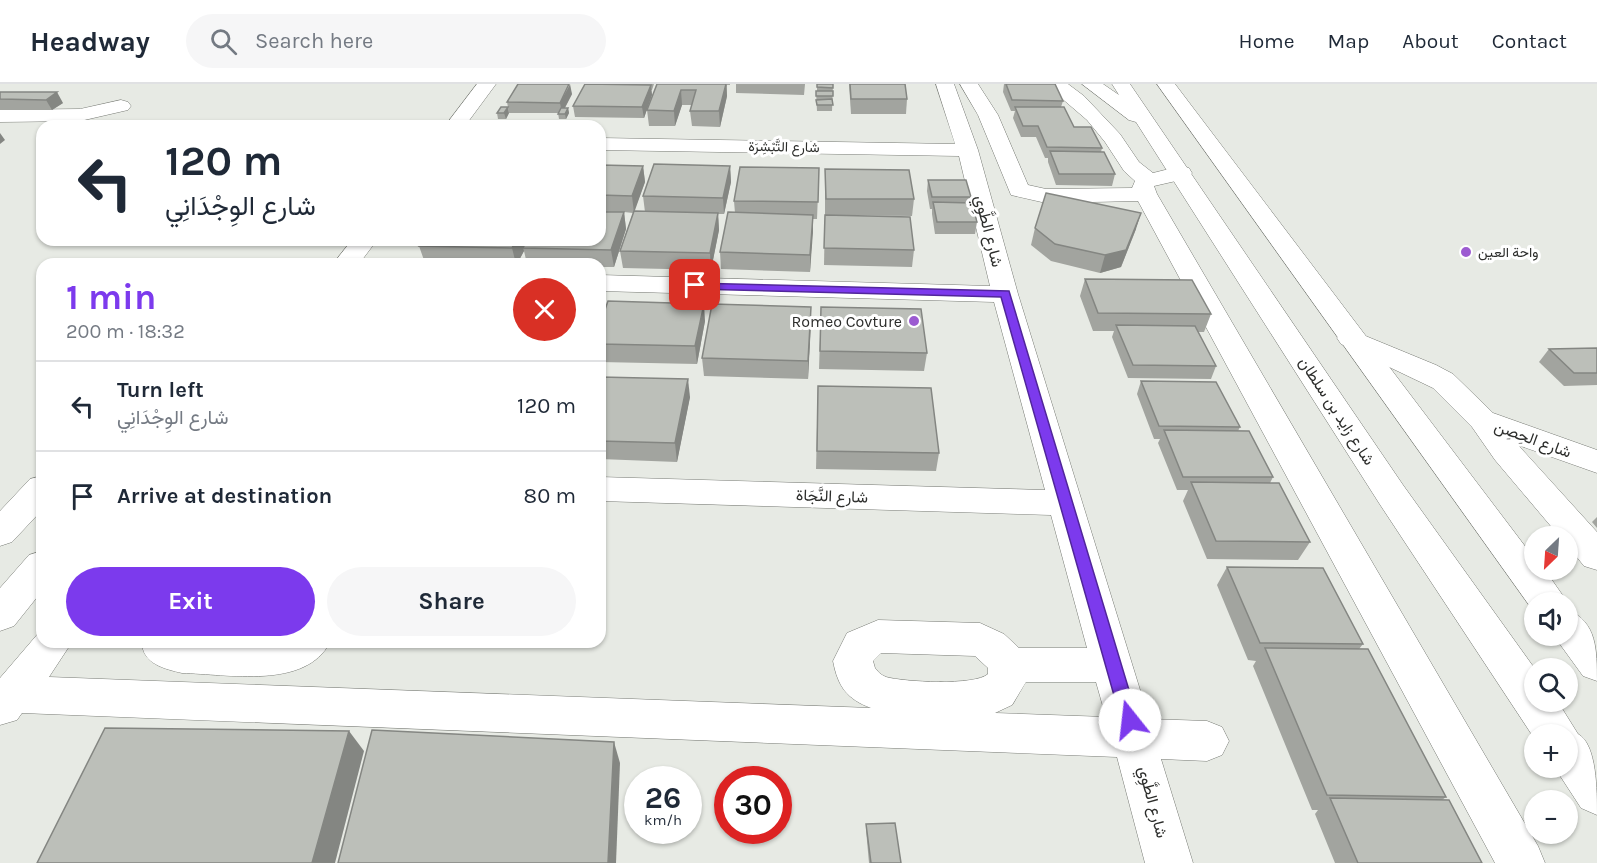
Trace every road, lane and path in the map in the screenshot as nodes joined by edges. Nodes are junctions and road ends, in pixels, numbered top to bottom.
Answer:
1 (487, 84) edge
2 (945, 84) edge
3 (969, 84) edge
4 (1054, 84) edge
5 (1091, 84) edge
6 (1121, 84) edge
7 (1166, 84) edge
8 (121, 106) dead end
9 (0, 116) edge
10 (460, 120) edge
11 (1148, 123) junction
12 (606, 144) edge
13 (968, 150) junction
14 (1182, 173) junction
15 (1147, 187) junction
16 (1019, 190) junction
17 (1001, 215) junction
18 (360, 246) edge
19 (351, 258) edge
20 (606, 283) edge
21 (1005, 294) junction
22 (1351, 338) junction
23 (1482, 420) junction
24 (1597, 463) edge
25 (1524, 472) junction
26 (606, 489) edge
27 (36, 495) edge
28 (1065, 503) junction
29 (0, 533) edge
30 (1597, 556) edge
31 (36, 573) edge
32 (1541, 592) edge
33 (0, 615) edge
34 (1578, 639) edge
35 (47, 648) edge
36 (163, 648) edge
37 (303, 648) edge
38 (1597, 664) edge
39 (1007, 665) dead end
40 (1113, 665) junction
41 (6, 701) edge
42 (1549, 724) edge
43 (1135, 738) junction
44 (1207, 741) dead end
45 (1578, 765) edge
46 (1597, 793) edge
47 (1169, 863) edge
48 (1521, 863) edge

1 - 10 main road
2 - 13 main road, شارع الطَّوِي
3 - 16 main road
4 - 15 main road
5 - 11 main road
6 - 11 main road, شارع زايد بن سلطان
7 - 22 main road
8 - 9 main road
11 - 14 main road, شارع زايد بن سلطان
12 - 13 main road, شارع التَّبْشِرَة
13 - 17 main road, شارع الطَّوِي
14 - 15 main road
14 - 42 main road, شارع زايد بن سلطان
15 - 16 main road
15 - 48 main road
16 - 17 main road
17 - 21 main road, شارع الطَّوِي
18 - 19 main road
20 - 21 main road
21 - 28 main road, شارع الطَّوِي
22 - 23 main road, شارع الحِصِن
22 - 32 main road
23 - 24 main road, شارع الحِصِن
23 - 25 main road
24 - 25 main road, شارع الحِصِن
25 - 30 main road
26 - 28 main road, شارع النَّجَاة
27 - 29 main road
28 - 40 main road, شارع الطَّوِي
31 - 33 main road
34 - 38 main road
35 - 41 main road
36 - 37 main road
39 - 40 main road
40 - 43 main road, شارع الطَّوِي
41 - 43 main road
43 - 44 main road
43 - 47 main road, شارع الطَّوِي
45 - 46 main road

